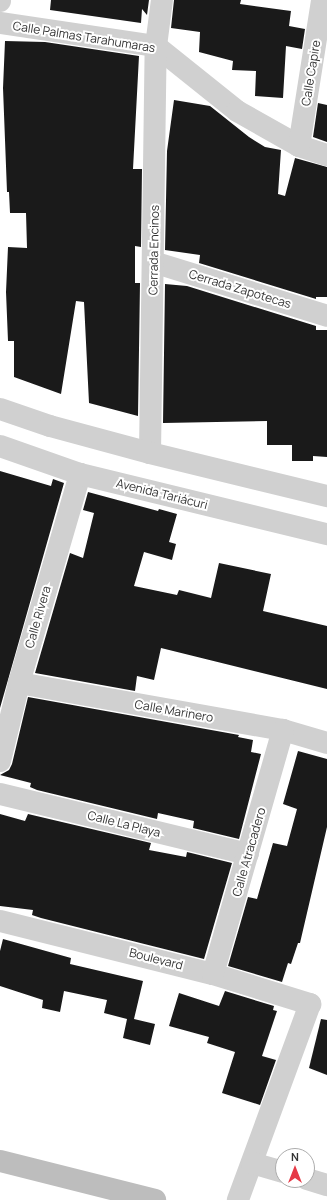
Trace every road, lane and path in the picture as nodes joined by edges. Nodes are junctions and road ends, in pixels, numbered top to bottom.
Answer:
1 (162, 0) edge
2 (322, 0) edge
3 (0, 23) edge
4 (156, 46) junction
5 (299, 146) junction
6 (327, 155) edge
7 (154, 262) junction
8 (327, 316) edge
9 (0, 409) edge
10 (0, 446) edge
11 (150, 453) junction
12 (80, 474) junction
13 (327, 496) edge
14 (327, 534) edge
15 (19, 683) junction
16 (283, 730) junction
17 (327, 743) edge
18 (0, 761) edge
19 (0, 794) edge
20 (248, 854) junction
21 (0, 920) edge
22 (214, 974) junction
23 (0, 1161) edge
24 (252, 1163) junction
25 (275, 1170) edge
26 (315, 1181) edge
27 (327, 1185) edge
28 (155, 1200) edge
29 (238, 1200) edge

1 - 4 street, Cerrada Encinos
2 - 5 street, Calle Capire
3 - 4 street, Calle Palmas Tarahumaras
4 - 5 street, Calle Palmas Tarahumaras
4 - 7 street, Cerrada Encinos
5 - 6 street, Calle Palmas Tarahumaras
7 - 8 street, Cerrada Zapotecas
7 - 11 street, Cerrada Encinos
9 - 11 street
10 - 12 street, Avenida Tariácuri
11 - 13 street
12 - 14 street, Avenida Tariácuri
12 - 15 street, Calle Rivera
15 - 16 street, Calle Marinero
15 - 18 street, Calle Rivera
16 - 17 street, Calle Marinero
16 - 20 street, Calle Atracadero
19 - 20 street, Calle La Playa
20 - 22 street, Calle Atracadero
21 - 22 street, Boulevard
22 - 24 street, Boulevard
23 - 28 main road
24 - 25 street
24 - 29 street
26 - 27 street

